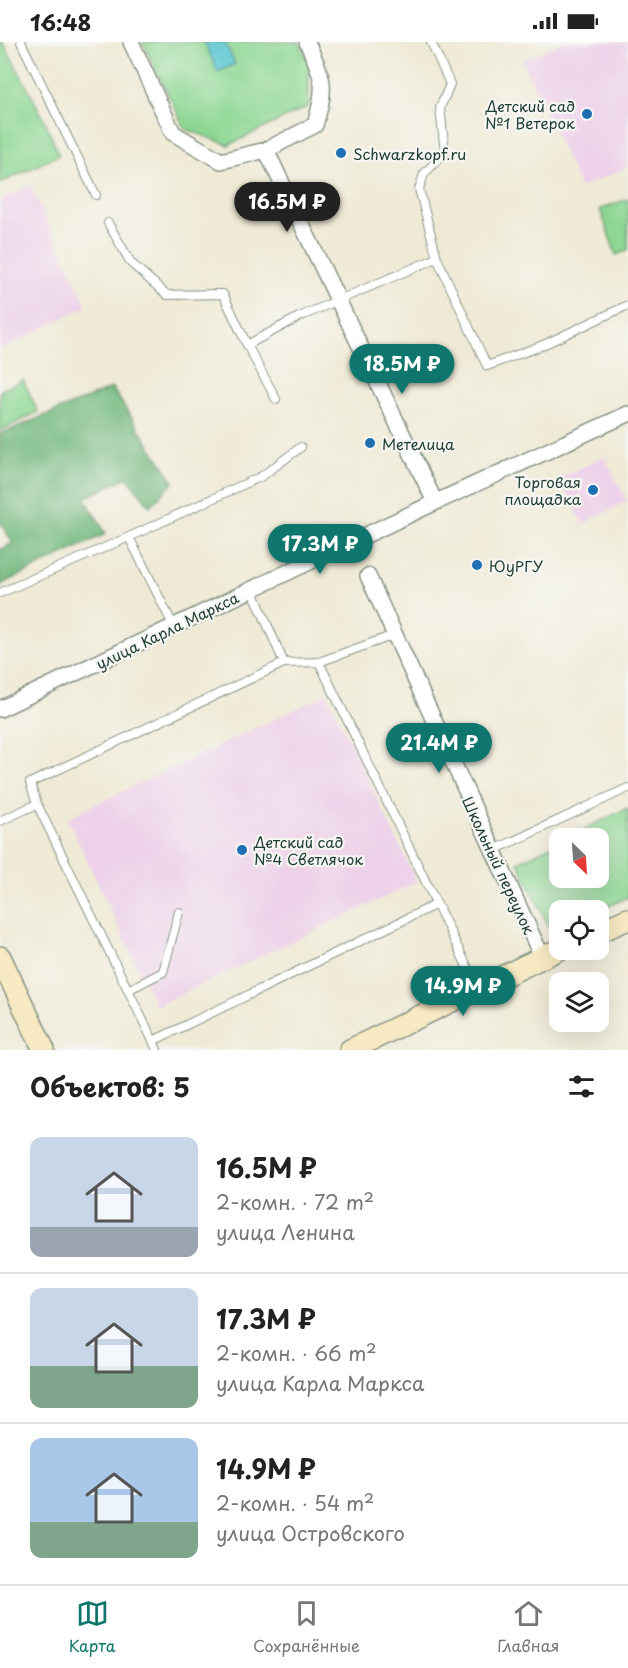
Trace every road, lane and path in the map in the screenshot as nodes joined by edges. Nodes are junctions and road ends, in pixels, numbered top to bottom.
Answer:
1 (21, 42) edge
2 (131, 42) edge
3 (308, 42) edge
4 (431, 42) edge
5 (266, 150) junction
6 (96, 195) dead end
7 (108, 223) dead end
8 (437, 258) junction
9 (337, 302) junction
10 (628, 305) edge
11 (247, 345) junction
12 (276, 399) dead end
13 (628, 414) edge
14 (301, 447) dead end
15 (435, 502) junction
16 (129, 537) junction
17 (368, 576) dead end
18 (252, 589) junction
19 (0, 593) edge
20 (174, 627) junction
21 (394, 634) junction
22 (319, 662) junction
23 (284, 663) junction
24 (0, 709) edge
25 (628, 788) edge
26 (37, 804) junction
27 (0, 821) edge
28 (492, 851) junction
29 (437, 904) junction
30 (179, 912) dead end
31 (628, 919) edge
32 (609, 927) edge
33 (549, 950) edge
34 (549, 954) edge
35 (0, 957) edge
36 (478, 988) junction
37 (128, 990) junction
38 (153, 1041) junction
39 (44, 1050) edge
40 (157, 1050) edge
41 (350, 1050) edge

1 - 6 lane
2 - 5 street
3 - 5 street
4 - 8 lane
5 - 9 street
7 - 11 lane
8 - 9 lane
8 - 10 lane
9 - 11 lane
9 - 15 street
11 - 12 lane
13 - 15 street, улица Карла Маркса
14 - 16 lane
15 - 18 street, улица Карла Маркса
16 - 19 lane
16 - 20 lane
17 - 21 street, Школьный переулок
18 - 20 street, улица Карла Маркса
18 - 23 lane
20 - 24 street, улица Карла Маркса
21 - 22 lane
21 - 28 street, Школьный переулок
22 - 23 lane
22 - 29 lane
23 - 26 lane
25 - 28 lane
26 - 27 lane
26 - 37 lane
28 - 33 street, Школьный переулок
29 - 36 lane
29 - 38 lane
30 - 37 lane
31 - 32 street
34 - 36 street
35 - 39 street
36 - 41 street
37 - 38 lane
38 - 40 lane

